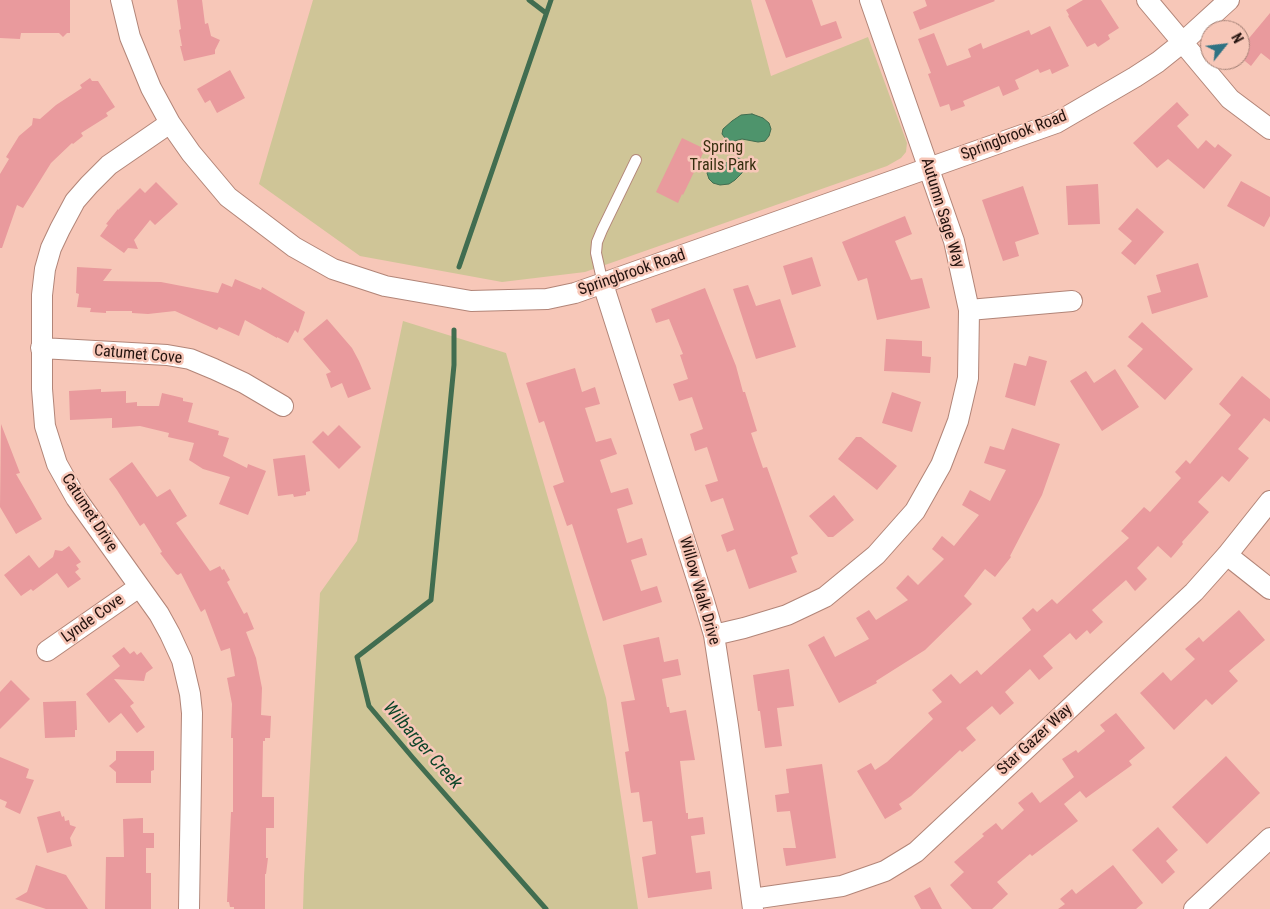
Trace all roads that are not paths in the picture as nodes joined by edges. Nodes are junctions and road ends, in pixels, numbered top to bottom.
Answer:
1 (121, 0) edge
2 (870, 0) edge
3 (1147, 0) edge
4 (1229, 0) edge
5 (1183, 42) junction
6 (170, 123) junction
7 (1270, 129) edge
8 (636, 160) dead end
9 (929, 169) junction
10 (603, 284) junction
11 (1072, 301) dead end
12 (969, 310) junction
13 (42, 348) junction
14 (283, 406) dead end
15 (1270, 501) edge
16 (1227, 555) junction
17 (139, 587) junction
18 (1270, 589) edge
19 (714, 635) junction
20 (47, 651) dead end
21 (1270, 838) edge
22 (752, 904) edge
23 (189, 909) edge
24 (1194, 909) edge

1 - 6 street, Springbrook Road
2 - 9 street, Autumn Sage Way
3 - 5 street
4 - 5 street, Springbrook Road
5 - 7 street
5 - 9 street, Springbrook Road
6 - 10 street, Springbrook Road
6 - 13 street, Catumet Drive
8 - 10 lane
9 - 10 street, Springbrook Road
9 - 12 street, Autumn Sage Way
10 - 19 street, Willow Walk Drive
11 - 12 street
12 - 19 street, Autumn Sage Way
13 - 14 street, Catumet Cove
13 - 17 street, Catumet Drive
15 - 16 street, Star Gazer Way
16 - 18 street
16 - 22 street, Star Gazer Way
17 - 20 street, Lynde Cove
17 - 23 street, Catumet Drive
19 - 22 street, Willow Walk Drive
21 - 24 street

